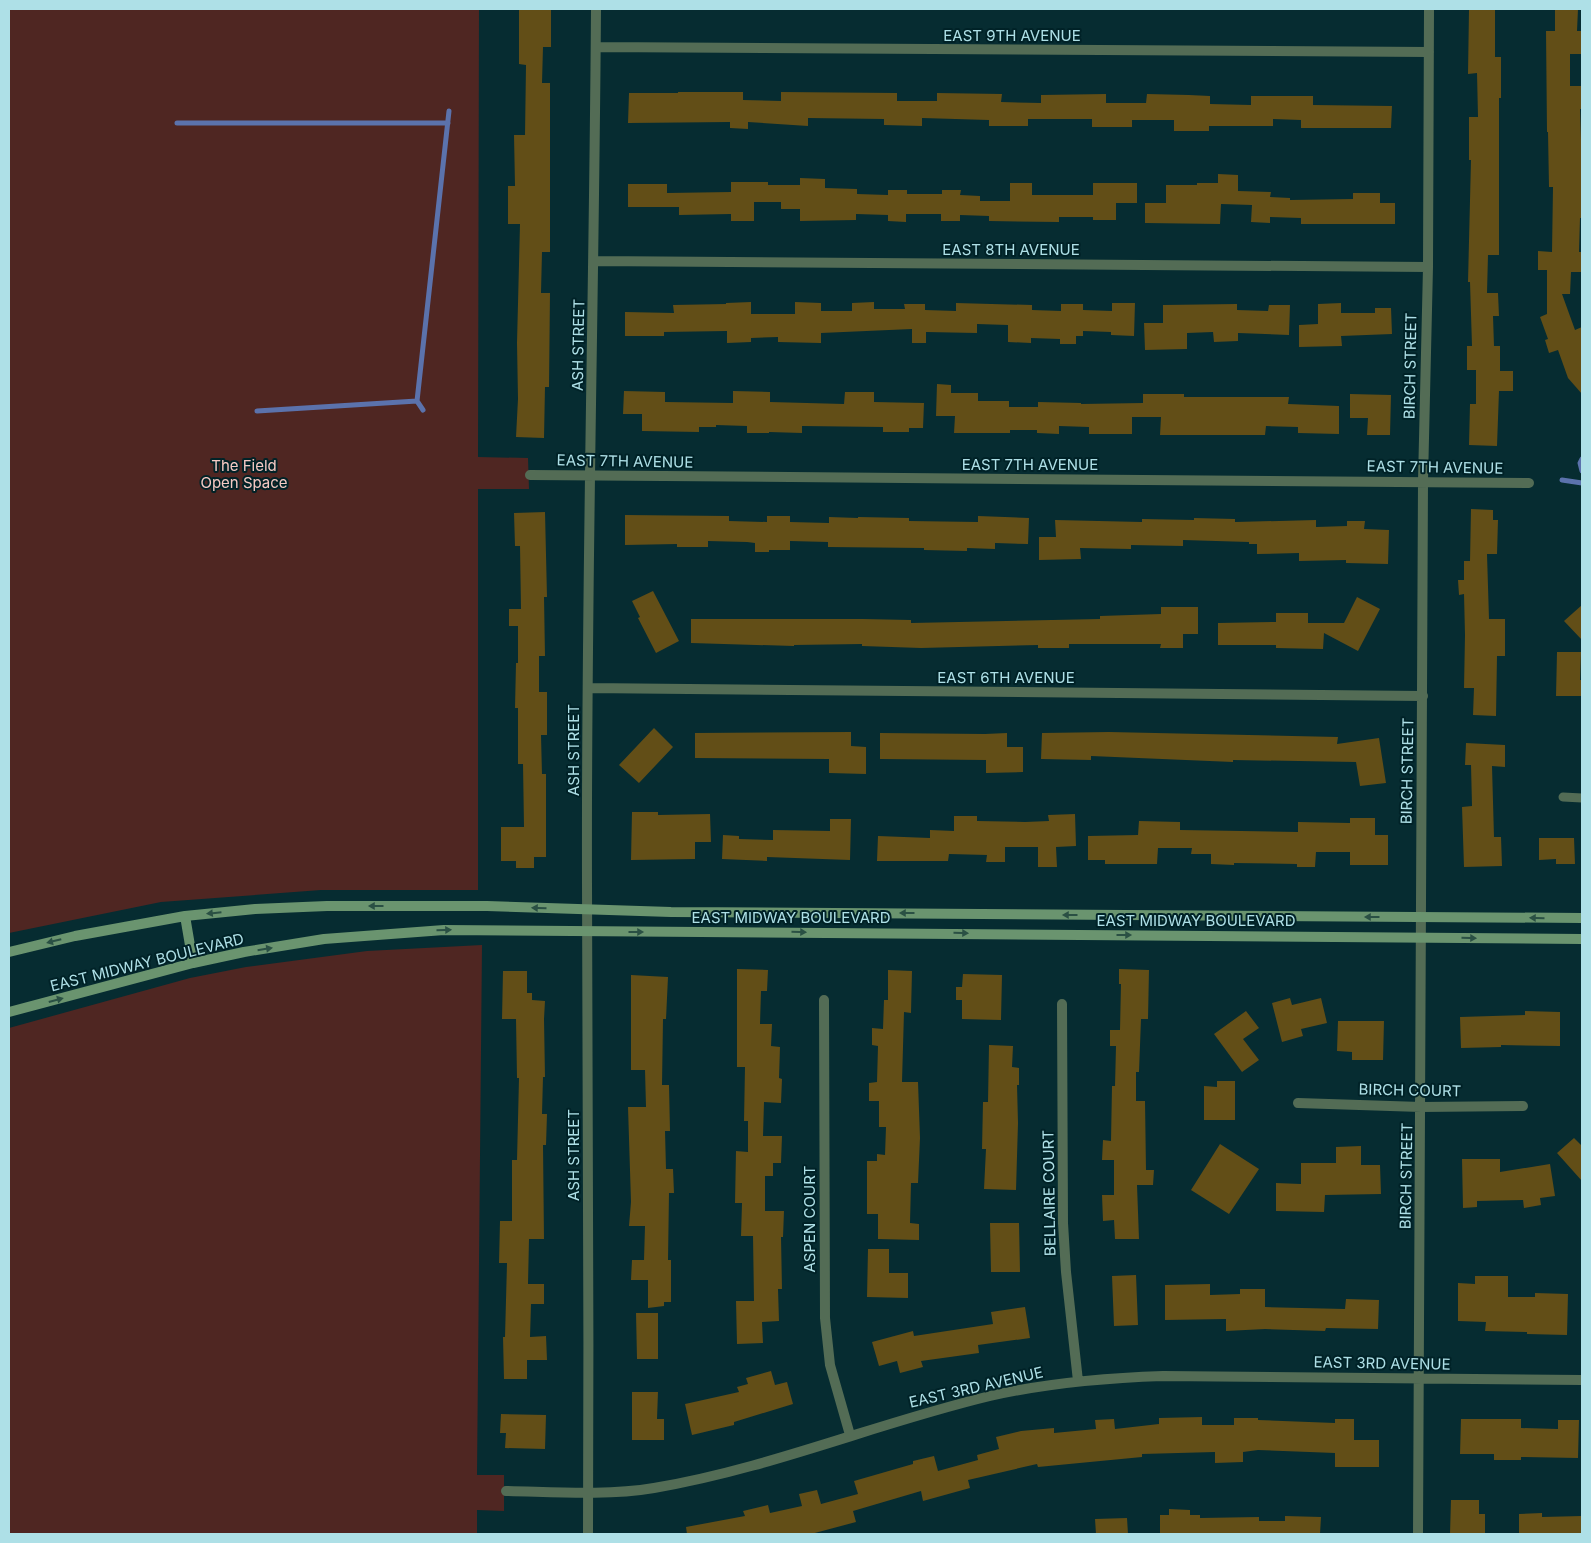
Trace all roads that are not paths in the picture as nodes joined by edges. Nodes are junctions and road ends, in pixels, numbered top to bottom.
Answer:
1 (596, 9) edge
2 (1429, 9) edge
3 (596, 48) junction
4 (1429, 52) junction
5 (594, 262) junction
6 (1428, 267) junction
7 (530, 475) dead end
8 (590, 476) junction
9 (1423, 481) junction
10 (1529, 483) dead end
11 (588, 688) junction
12 (1423, 696) junction
13 (1563, 797) dead end
14 (1582, 798) edge
15 (588, 910) junction
16 (185, 916) junction
17 (1421, 917) junction
18 (1582, 918) edge
19 (588, 932) junction
20 (1421, 937) junction
21 (1582, 939) edge
22 (9, 952) edge
23 (193, 963) junction
24 (824, 1000) dead end
25 (1062, 1004) dead end
26 (9, 1012) edge
27 (1298, 1103) dead end
28 (1523, 1106) dead end
29 (1421, 1107) junction
30 (1419, 1378) junction
31 (1582, 1380) edge
32 (1078, 1381) junction
33 (850, 1435) junction
34 (506, 1491) dead end
35 (588, 1492) junction
36 (588, 1534) edge
37 (1418, 1534) edge

1 - 3 street, ASH STREET
2 - 4 street, BIRCH STREET
3 - 4 street, EAST 9TH AVENUE
3 - 5 street, ASH STREET
4 - 6 street, BIRCH STREET
5 - 6 street, EAST 8TH AVENUE
5 - 8 street, ASH STREET
6 - 9 street, BIRCH STREET
7 - 8 street, EAST 7TH AVENUE
8 - 9 street, EAST 7TH AVENUE
8 - 11 street, ASH STREET
9 - 10 street, EAST 7TH AVENUE
9 - 12 street, BIRCH STREET
11 - 12 street, EAST 6TH AVENUE
11 - 15 street, ASH STREET
12 - 17 street, BIRCH STREET
13 - 14 lane
15 -> 16 main road, EAST MIDWAY BOULEVARD
17 -> 15 main road, EAST MIDWAY BOULEVARD
15 - 19 street, ASH STREET
16 -> 22 main road, EAST MIDWAY BOULEVARD
16 - 23 main road
18 -> 17 main road, EAST MIDWAY BOULEVARD
17 - 20 street, BIRCH STREET
19 -> 20 main road, EAST MIDWAY BOULEVARD
23 -> 19 main road, EAST MIDWAY BOULEVARD
19 - 35 street, ASH STREET
20 -> 21 main road, EAST MIDWAY BOULEVARD
20 - 29 street, BIRCH STREET
26 -> 23 main road, EAST MIDWAY BOULEVARD
24 - 33 street, ASPEN COURT
25 - 32 street, BELLAIRE COURT
27 - 29 street, BIRCH COURT
28 - 29 street, BIRCH COURT
29 - 30 street, BIRCH STREET
30 - 31 street, EAST 3RD AVENUE
30 - 32 street, EAST 3RD AVENUE
30 - 37 street, BIRCH STREET
32 - 33 street, EAST 3RD AVENUE
33 - 35 street, EAST 3RD AVENUE
34 - 35 street, EAST 3RD AVENUE
35 - 36 street, ASH STREET

